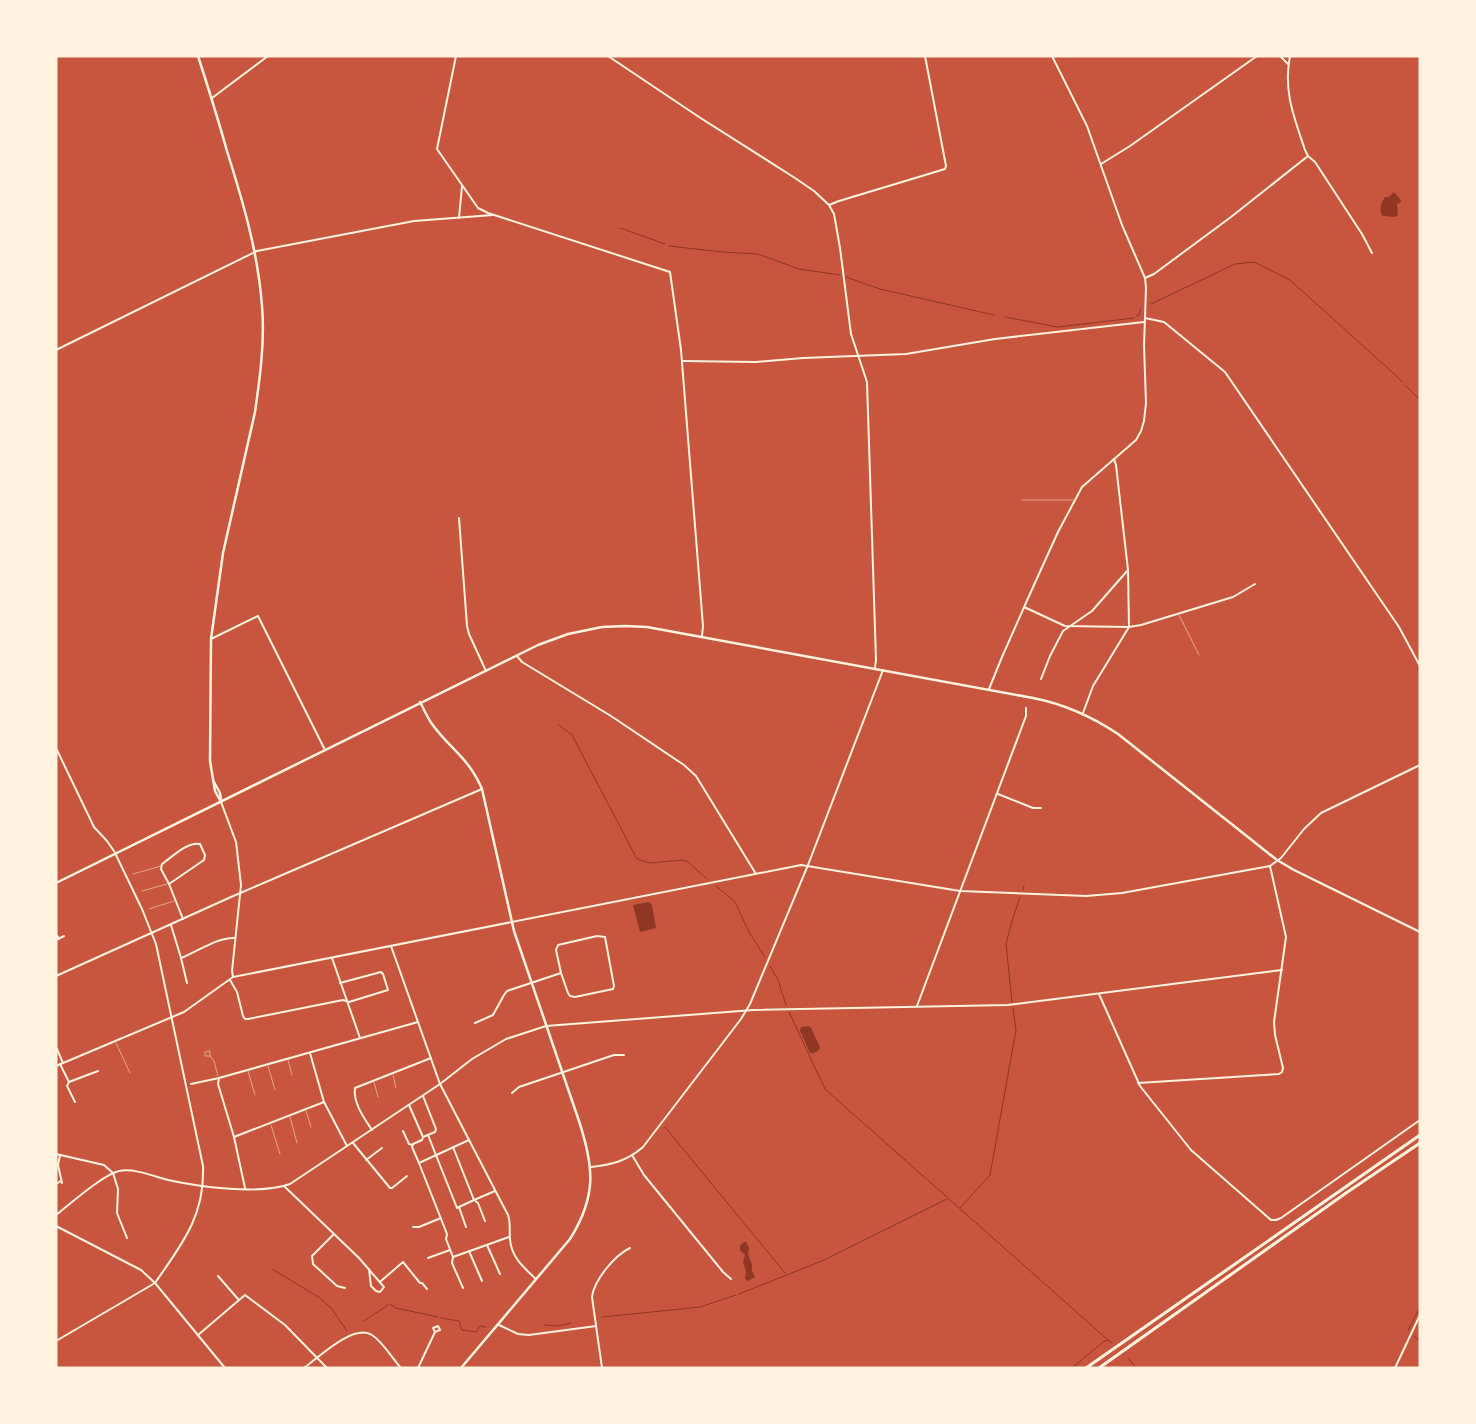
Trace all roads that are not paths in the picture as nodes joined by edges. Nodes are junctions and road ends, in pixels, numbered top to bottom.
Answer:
1 (198, 56) edge
2 (268, 56) edge
3 (456, 56) edge
4 (608, 56) edge
5 (925, 56) edge
6 (1052, 56) edge
7 (1257, 56) edge
8 (1280, 56) edge
9 (1290, 56) edge
10 (1288, 64) junction
11 (212, 99) junction
12 (1308, 156) junction
13 (1101, 164) junction
14 (462, 186) junction
15 (829, 205) junction
16 (494, 215) junction
17 (459, 218) junction
18 (255, 252) junction
19 (1372, 253) dead end
20 (1145, 278) junction
21 (1145, 318) junction
22 (1144, 322) junction
23 (56, 350) edge
24 (857, 356) junction
25 (682, 361) junction
26 (1114, 459) junction
27 (1022, 500) dead end
28 (1074, 500) junction
29 (459, 518) dead end
30 (1128, 570) junction
31 (1255, 584) dead end
32 (1024, 606) junction
33 (1178, 613) junction
34 (1071, 625) junction
35 (1129, 627) junction
36 (702, 636) junction
37 (211, 639) junction
38 (1199, 655) dead end
39 (516, 656) junction
40 (1420, 666) edge
41 (875, 668) junction
42 (883, 670) junction
43 (486, 671) junction
44 (1041, 678) dead end
45 (989, 689) junction
46 (420, 702) junction
47 (1026, 708) dead end
48 (1083, 713) junction
49 (56, 748) edge
50 (325, 750) junction
51 (1420, 765) edge
52 (482, 789) junction
53 (998, 794) junction
54 (221, 802) junction
55 (1041, 808) dead end
56 (116, 854) junction
57 (1277, 860) junction
58 (808, 865) junction
59 (161, 866) junction
60 (1270, 866) junction
61 (134, 874) dead end
62 (756, 874) junction
63 (56, 884) edge
64 (168, 884) junction
65 (142, 891) dead end
66 (960, 891) junction
67 (241, 893) junction
68 (176, 900) junction
69 (148, 909) dead end
70 (184, 919) junction
71 (512, 922) junction
72 (171, 925) junction
73 (152, 932) junction
74 (1420, 932) edge
75 (56, 934) edge
76 (64, 936) dead end
77 (235, 938) junction
78 (57, 939) edge
79 (392, 946) junction
80 (181, 958) junction
81 (332, 958) junction
82 (1282, 970) junction
83 (561, 973) junction
84 (56, 976) edge
85 (233, 977) junction
86 (230, 980) junction
87 (340, 983) junction
88 (532, 983) junction
89 (187, 984) dead end
90 (1099, 994) junction
91 (346, 1001) junction
92 (917, 1006) junction
93 (746, 1011) junction
94 (170, 1018) junction
95 (418, 1022) junction
96 (475, 1022) dead end
97 (546, 1026) junction
98 (360, 1038) junction
99 (115, 1041) junction
100 (56, 1047) edge
101 (310, 1052) junction
102 (624, 1055) dead end
103 (210, 1056) dead end
104 (288, 1058) junction
105 (431, 1058) junction
106 (62, 1064) junction
107 (268, 1064) junction
108 (56, 1066) edge
109 (248, 1070) junction
110 (98, 1071) dead end
111 (563, 1072) junction
112 (130, 1073) dead end
113 (392, 1073) junction
114 (292, 1075) dead end
115 (219, 1078) junction
116 (374, 1080) junction
117 (69, 1082) junction
118 (1138, 1082) junction
119 (191, 1084) dead end
120 (440, 1084) junction
121 (396, 1088) dead end
122 (274, 1090) dead end
123 (512, 1093) dead end
124 (254, 1095) dead end
125 (423, 1096) junction
126 (378, 1097) dead end
127 (74, 1102) dead end
128 (324, 1102) junction
129 (409, 1104) junction
130 (306, 1109) junction
131 (289, 1116) junction
132 (1420, 1120) edge
133 (271, 1123) junction
134 (311, 1127) dead end
135 (372, 1130) junction
136 (403, 1131) dead end
137 (428, 1135) junction
138 (1420, 1135) edge
139 (234, 1137) junction
140 (423, 1137) junction
141 (470, 1140) junction
142 (297, 1143) dead end
143 (353, 1143) junction
144 (1420, 1143) edge
145 (347, 1146) junction
146 (413, 1146) junction
147 (452, 1147) junction
148 (382, 1148) dead end
149 (280, 1154) dead end
150 (58, 1155) edge
151 (436, 1155) junction
152 (632, 1155) junction
153 (366, 1160) junction
154 (419, 1162) junction
155 (591, 1167) junction
156 (113, 1173) junction
157 (407, 1176) dead end
158 (56, 1184) edge
159 (284, 1186) junction
160 (203, 1187) junction
161 (245, 1188) junction
162 (496, 1191) junction
163 (474, 1200) junction
164 (459, 1207) junction
165 (56, 1215) edge
166 (441, 1218) junction
167 (485, 1221) dead end
168 (56, 1226) edge
169 (413, 1227) dead end
170 (466, 1227) dead end
171 (334, 1234) junction
172 (509, 1237) junction
173 (127, 1238) dead end
174 (488, 1245) junction
175 (630, 1248) dead end
176 (450, 1250) junction
177 (469, 1251) junction
178 (454, 1257) junction
179 (428, 1258) dead end
180 (369, 1269) junction
181 (500, 1274) dead end
182 (218, 1276) dead end
183 (536, 1279) junction
184 (731, 1279) dead end
185 (381, 1281) junction
186 (482, 1281) dead end
187 (155, 1284) junction
188 (345, 1288) dead end
189 (464, 1288) dead end
190 (427, 1289) dead end
191 (238, 1299) junction
192 (1420, 1315) edge
193 (498, 1324) junction
194 (596, 1326) junction
195 (435, 1332) dead end
196 (198, 1335) junction
197 (56, 1341) edge
198 (318, 1358) junction
199 (225, 1368) edge
200 (304, 1368) edge
201 (326, 1368) edge
202 (401, 1368) edge
203 (418, 1368) edge
204 (461, 1368) edge
205 (602, 1368) edge
206 (1086, 1368) edge
207 (1099, 1368) edge
208 (1395, 1368) edge

1 - 11 main road
2 - 11 street
3 - 14 street
4 - 15 street
5 - 15 street
6 - 13 street
7 - 13 street
8 - 10 street
9 - 10 street
10 - 12 street
11 - 18 main road
12 - 19 street
12 - 20 street
13 - 20 street
14 - 16 street
14 - 17 street
15 - 24 street
16 - 17 street
16 - 25 street
17 - 18 street
18 - 23 street
18 - 37 main road
20 - 21 street
21 - 22 street
21 - 40 street
22 - 24 street
22 - 26 street
24 - 25 street
24 - 41 street
25 - 36 street
26 - 28 street
26 - 30 street
27 - 28 lane
28 - 32 street
29 - 43 street
30 - 34 street
30 - 35 street
31 - 33 street
32 - 34 street
32 - 45 street
33 - 35 street
33 - 38 lane
34 - 35 street
34 - 44 street
35 - 48 street
36 - 39 main road
36 - 41 main road
37 - 50 street
37 - 54 main road
39 - 43 main road
39 - 62 street
41 - 42 main road
42 - 45 main road
42 - 58 street
43 - 46 main road
45 - 48 main road
46 - 50 main road
46 - 52 main road
47 - 53 street
48 - 57 main road
49 - 56 street
50 - 54 main road
51 - 57 street
52 - 67 street
52 - 71 main road
53 - 55 street
53 - 66 street
54 - 56 main road
54 - 67 street
56 - 63 main road
56 - 73 street
57 - 60 street
57 - 74 main road
58 - 62 street
58 - 66 street
58 - 93 street
59 - 61 lane
59 - 64 street
59 - 64 street
60 - 66 street
60 - 82 street
62 - 71 street
64 - 65 lane
64 - 68 street
66 - 92 street
67 - 70 street
67 - 77 street
68 - 69 lane
68 - 70 street
70 - 72 street
71 - 79 street
71 - 88 main road
72 - 73 street
72 - 80 street
73 - 84 street
73 - 94 street
75 - 78 street
76 - 78 street
77 - 80 street
77 - 85 street
79 - 81 street
79 - 95 street
80 - 89 street
81 - 85 street
81 - 87 street
82 - 90 street
82 - 118 street
83 - 83 street
83 - 88 street
85 - 86 street
86 - 91 street
86 - 94 street
87 - 91 street
87 - 91 street
88 - 96 street
88 - 97 main road
90 - 92 street
90 - 118 street
91 - 98 street
92 - 93 street
93 - 97 street
93 - 152 street
94 - 99 street
94 - 160 street
95 - 98 street
95 - 105 street
97 - 111 main road
97 - 120 street
98 - 101 street
99 - 106 street
99 - 112 lane
100 - 106 street
101 - 104 street
101 - 128 street
102 - 111 street
103 - 115 lane
104 - 107 street
104 - 114 lane
105 - 113 street
105 - 120 street
106 - 108 street
106 - 117 street
107 - 109 street
107 - 122 lane
109 - 115 street
109 - 124 lane
110 - 117 street
111 - 123 street
111 - 155 main road
113 - 116 street
113 - 121 lane
115 - 119 street
115 - 139 street
116 - 126 lane
116 - 135 street
117 - 127 street
118 - 132 street
120 - 125 street
120 - 141 street
125 - 129 street
125 - 137 street
128 - 130 street
128 - 145 street
129 - 135 street
129 - 140 street
130 - 131 street
130 - 134 lane
131 - 133 street
131 - 142 lane
133 - 139 street
133 - 149 lane
135 - 143 street
136 - 146 street
137 - 140 street
137 - 151 street
138 - 206 highway
139 - 161 street
140 - 146 street
141 - 147 street
141 - 162 street
143 - 145 street
143 - 153 street
144 - 207 highway
145 - 159 street
146 - 154 street
147 - 151 street
147 - 163 street
148 - 153 street
150 - 156 street
150 - 158 street
151 - 154 street
151 - 164 street
152 - 155 street
152 - 184 street
153 - 157 street
154 - 166 street
155 - 183 main road
156 - 160 street
156 - 165 street
156 - 173 street
159 - 161 street
159 - 171 street
160 - 161 street
160 - 187 street
162 - 163 street
162 - 172 street
163 - 164 street
163 - 167 street
164 - 170 street
166 - 169 street
166 - 176 street
168 - 187 street
171 - 180 street
171 - 188 street
172 - 174 street
172 - 183 street
174 - 177 street
174 - 181 street
175 - 194 street
176 - 178 street
176 - 179 street
177 - 178 street
177 - 186 street
178 - 189 street
180 - 185 street
180 - 185 street
182 - 191 street
183 - 193 main road
185 - 190 street
187 - 196 street
187 - 197 street
191 - 196 street
191 - 198 street
192 - 208 street
193 - 194 street
193 - 204 main road
194 - 205 street
195 - 203 street
196 - 199 street
198 - 200 street
198 - 201 street
198 - 202 street

